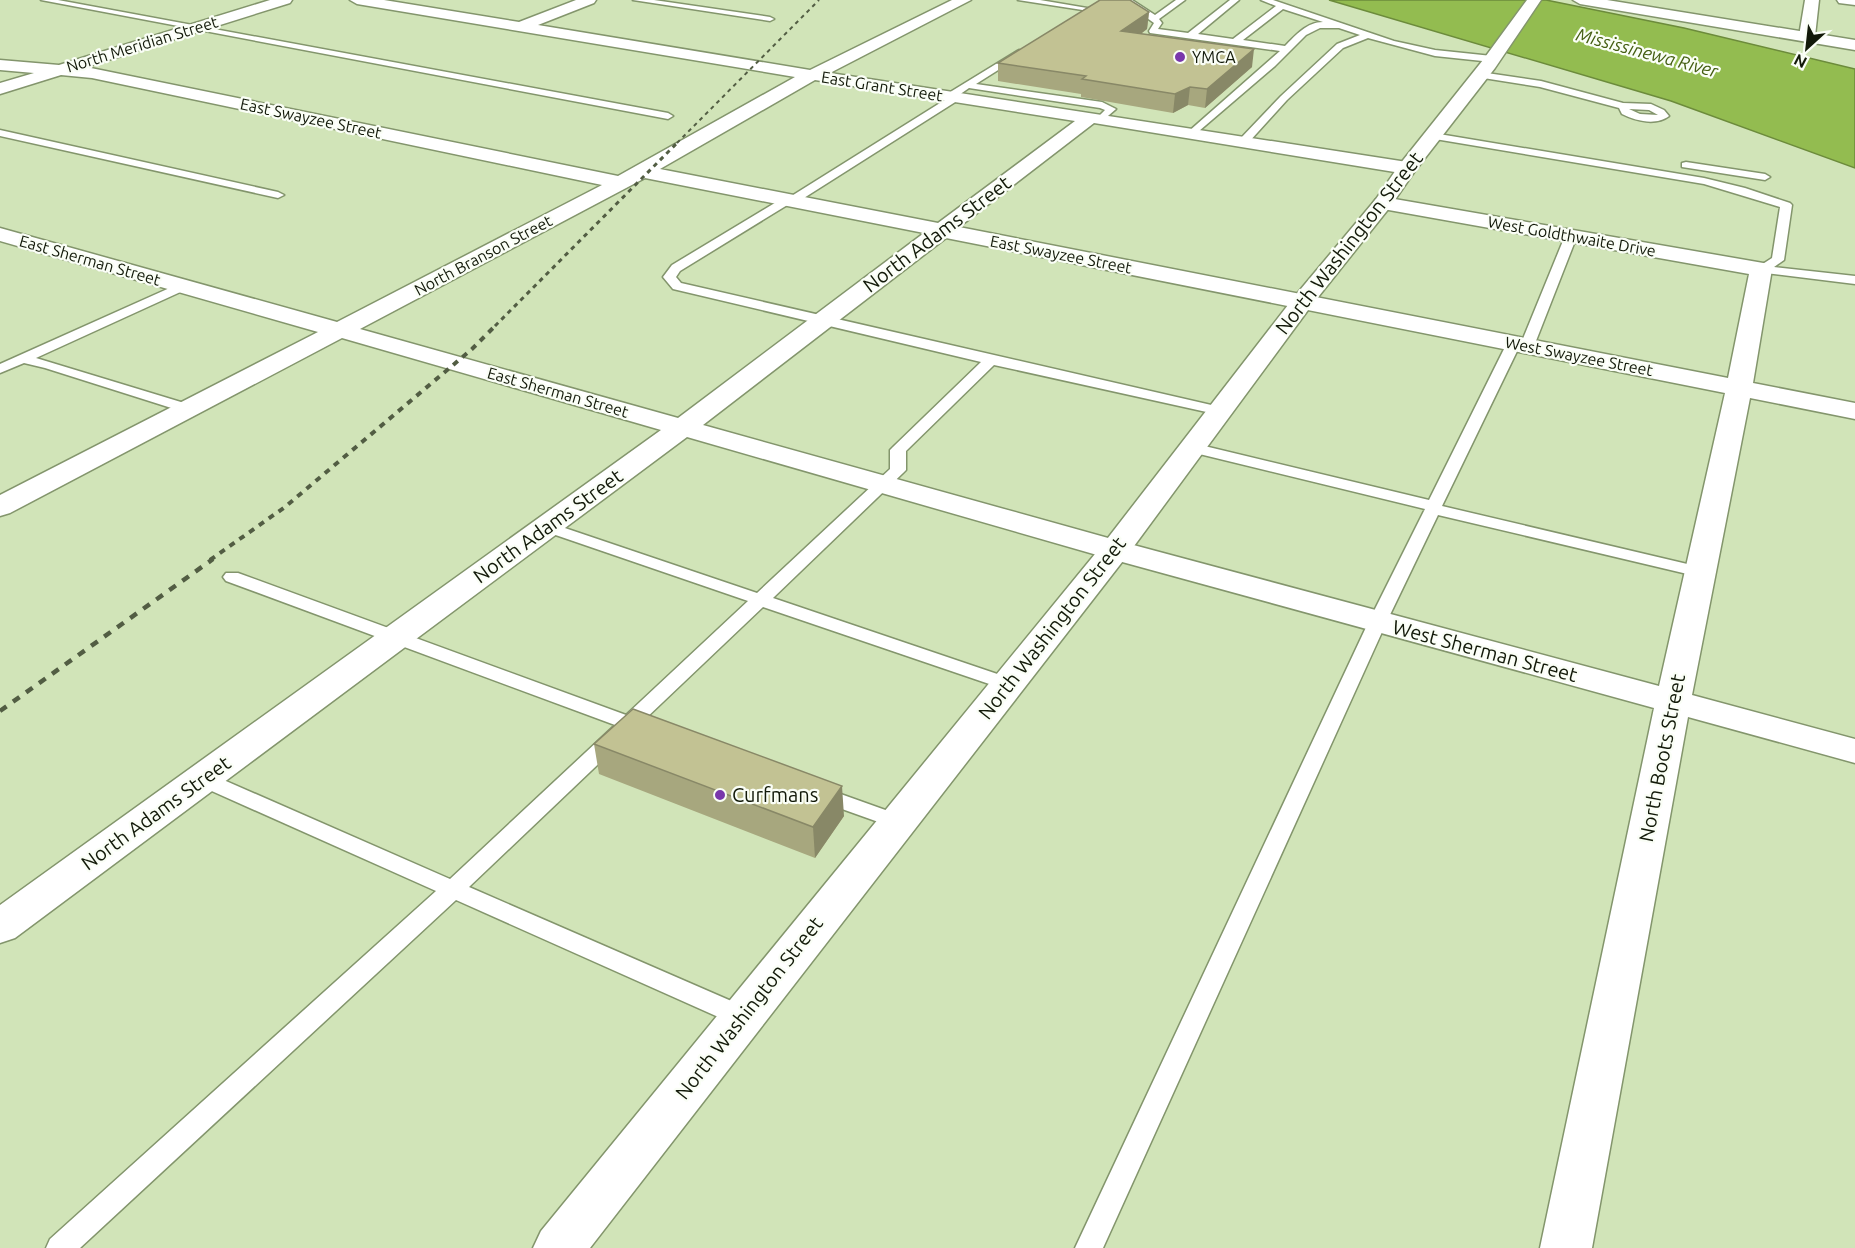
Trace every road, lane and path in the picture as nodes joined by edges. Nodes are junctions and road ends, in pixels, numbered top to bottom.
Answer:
1 (45, 0) edge
2 (285, 0) edge
3 (357, 0) edge
4 (589, 0) edge
5 (637, 0) edge
6 (1022, 0) edge
7 (1126, 0) edge
8 (1181, 0) edge
9 (1235, 0) edge
10 (1265, 0) edge
11 (1534, 0) edge
12 (1580, 0) edge
13 (1812, 0) edge
14 (1844, 0) edge
15 (1855, 1) edge
16 (928, 4) dead end
17 (957, 4) edge
18 (1282, 6) junction
19 (1080, 15) edge
20 (770, 19) dead end
21 (1154, 19) junction
22 (1341, 26) junction
23 (520, 27) junction
24 (195, 28) junction
25 (1367, 35) junction
26 (1807, 36) junction
27 (1189, 37) junction
28 (1233, 43) junction
29 (1855, 45) edge
30 (1029, 46) edge
31 (1287, 49) junction
32 (1494, 57) junction
33 (0, 65) edge
34 (59, 70) junction
35 (812, 75) junction
36 (1480, 75) junction
37 (0, 89) edge
38 (958, 93) junction
39 (1623, 106) dead end
40 (668, 116) dead end
41 (1096, 118) junction
42 (0, 133) edge
43 (1192, 134) junction
44 (1433, 136) junction
45 (1244, 141) junction
46 (1534, 152) junction
47 (1407, 168) junction
48 (632, 177) junction
49 (1765, 177) dead end
50 (278, 195) dead end
51 (790, 200) junction
52 (1383, 203) junction
53 (941, 230) junction
54 (0, 234) edge
55 (1571, 236) junction
56 (1761, 269) junction
57 (1855, 280) edge
58 (183, 286) junction
59 (1303, 301) junction
60 (822, 321) junction
61 (340, 330) junction
62 (1521, 345) junction
63 (22, 359) junction
64 (991, 360) junction
65 (1, 367) edge
66 (1739, 388) junction
67 (189, 409) junction
68 (1220, 411) junction
69 (1855, 411) edge
70 (683, 427) junction
71 (1192, 448) junction
72 (882, 484) junction
73 (0, 507) edge
74 (1434, 508) junction
75 (547, 527) junction
76 (1115, 550) junction
77 (1701, 572) junction
78 (232, 577) dead end
79 (759, 600) junction
80 (1378, 621) junction
81 (396, 637) junction
82 (1008, 684) junction
83 (1673, 702) junction
84 (629, 723) junction
85 (651, 732) edge
86 (1855, 751) edge
87 (203, 779) junction
88 (808, 789) edge
89 (898, 822) junction
90 (453, 890) junction
91 (0, 927) edge
92 (743, 1017) junction
93 (60, 1248) edge
94 (559, 1248) edge
95 (1089, 1248) edge
96 (1566, 1248) edge

1 - 24 lane
2 - 24 street, North Meridian Street
3 - 23 street, East Grant Street
4 - 23 street
5 - 20 lane
6 - 19 lane
7 - 21 lane
8 - 21 lane
9 - 27 lane
10 - 18 lane
11 - 32 street, North Washington Street
12 - 26 street
13 - 26 street
14 - 15 street
16 - 17 street
17 - 35 street, North Branson Street
18 - 22 lane
18 - 28 lane
21 - 27 lane
22 - 25 lane
22 - 31 lane
23 - 35 street, East Grant Street
24 - 34 street, North Meridian Street
24 - 40 lane
25 - 32 lane
25 - 45 lane
26 - 29 street
27 - 28 lane
28 - 31 lane
30 - 38 lane
31 - 43 lane
32 - 36 street, North Washington Street
33 - 34 street, East Swayzee Street
34 - 37 street, North Meridian Street
34 - 48 street, East Swayzee Street
35 - 38 street, East Grant Street
35 - 48 street, North Branson Street
36 - 39 lane
36 - 44 street, North Washington Street
38 - 41 street, East Grant Street
38 - 51 lane
41 - 43 street, East Grant Street
41 - 53 street, North Adams Street
42 - 50 lane
43 - 45 street, East Grant Street
44 - 46 lane
44 - 47 street, North Washington Street
45 - 47 street, East Grant Street
46 - 49 lane
46 - 56 lane
47 - 52 street, North Washington Street
48 - 51 street, East Swayzee Street
48 - 61 street, North Branson Street
51 - 53 street, East Swayzee Street
51 - 60 lane
52 - 55 street, West Goldthwaite Drive
52 - 59 street, North Washington Street
53 - 59 street, East Swayzee Street
53 - 60 street, North Adams Street
54 - 58 street, East Sherman Street
55 - 56 street, West Goldthwaite Drive
55 - 62 lane
56 - 57 lane
56 - 66 street, North Boots Street
58 - 61 street, East Sherman Street
58 - 63 lane
59 - 62 street, West Swayzee Street
59 - 68 street, North Washington Street
60 - 64 lane
60 - 70 street, North Adams Street
61 - 67 street, North Branson Street
61 - 70 street, East Sherman Street
62 - 66 street, West Swayzee Street
62 - 74 lane
63 - 65 lane
63 - 67 lane
64 - 68 lane
64 - 72 lane
66 - 69 street, West Swayzee Street
66 - 77 street, North Boots Street
67 - 73 street, North Branson Street
68 - 71 street, North Washington Street
70 - 72 street, East Sherman Street
70 - 75 street, North Adams Street
71 - 74 lane
71 - 76 street, North Washington Street
72 - 76 street, East Sherman Street
72 - 79 lane
74 - 77 lane
74 - 80 lane
75 - 79 lane
75 - 81 street, North Adams Street
76 - 80 street, West Sherman Street
76 - 82 street, North Washington Street
77 - 83 street, North Boots Street
78 - 81 lane
79 - 82 lane
79 - 84 lane
80 - 83 street, West Sherman Street
80 - 95 lane
81 - 84 lane
81 - 87 street, North Adams Street
82 - 89 street, North Washington Street
83 - 86 street, West Sherman Street
83 - 96 street, North Boots Street
84 - 85 lane
84 - 90 lane
87 - 90 lane
87 - 91 street, North Adams Street
88 - 89 lane
89 - 92 street, North Washington Street
90 - 92 lane
90 - 93 lane
92 - 94 street, North Washington Street

